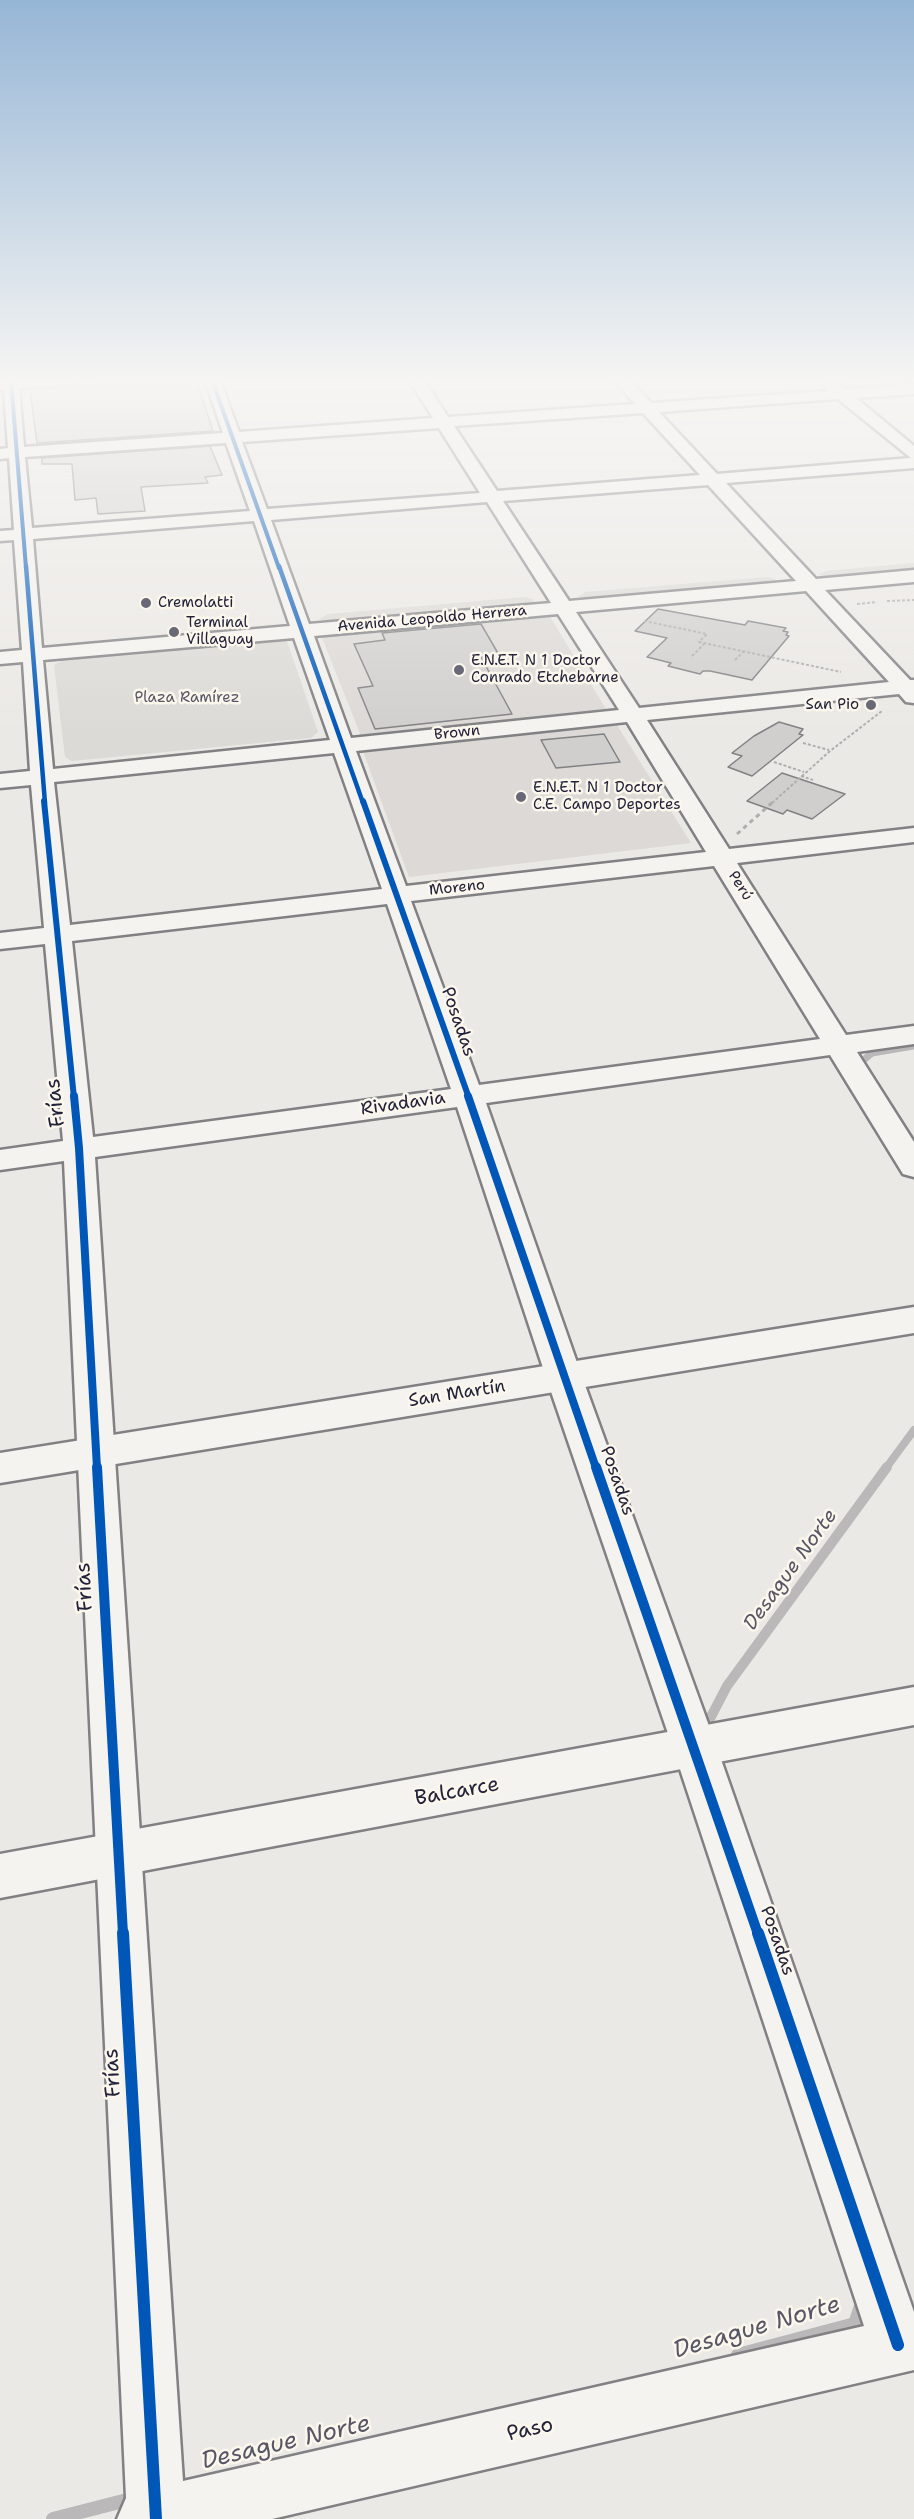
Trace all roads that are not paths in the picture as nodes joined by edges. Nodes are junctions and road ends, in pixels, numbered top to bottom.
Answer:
1 (16, 498) edge
2 (253, 498) edge
3 (471, 498) edge
4 (491, 498) edge
5 (729, 498) edge
6 (259, 515) junction
7 (23, 534) junction
8 (0, 536) edge
9 (793, 568) junction
10 (770, 570) dead end
11 (812, 576) junction
12 (914, 576) edge
13 (526, 591) dead end
14 (562, 595) junction
15 (295, 615) junction
16 (25, 643) edge
17 (911, 690) edge
18 (633, 715) junction
19 (343, 745) junction
20 (42, 777) junction
21 (0, 781) edge
22 (914, 835) edge
23 (721, 854) junction
24 (398, 894) junction
25 (56, 935) junction
26 (0, 941) edge
27 (914, 1035) edge
28 (839, 1046) junction
29 (468, 1095) junction
30 (79, 1148) junction
31 (0, 1160) edge
32 (914, 1167) edge
33 (914, 1320) edge
34 (564, 1377) junction
35 (95, 1452) junction
36 (0, 1468) edge
37 (914, 1706) edge
38 (695, 1748) junction
39 (119, 1854) junction
40 (0, 1876) edge
41 (906, 2344) edge
42 (153, 2518) edge

1 - 7 street, Frías
2 - 6 street, Posadas
3 - 6 street
4 - 14 street, Perú
5 - 9 street
6 - 7 street
6 - 15 street, Posadas
7 - 8 street
7 - 16 street, Frías
9 - 10 street, Avenida Leopoldo Herrera
9 - 11 street, Avenida Leopoldo Herrera
11 - 12 street, Avenida Leopoldo Herrera
11 - 14 street, Avenida Leopoldo Herrera
11 - 17 street
13 - 14 street, Avenida Leopoldo Herrera
14 - 15 street, Avenida Leopoldo Herrera
14 - 18 street, Perú
15 - 16 street, Avenida Leopoldo Herrera
15 - 19 street, Posadas
16 - 20 street, Frías
17 - 18 street, Brown
18 - 19 street, Brown
18 - 23 street, Perú
19 - 20 street, Brown
19 - 24 street, Posadas
20 - 21 street, Brown
20 - 25 street, Frías
22 - 23 street, Moreno
23 - 24 street, Moreno
23 - 28 street, Perú
24 - 25 street, Moreno
24 - 29 street, Posadas
25 - 26 street, Moreno
25 - 30 street, Frías
27 - 28 street, Rivadavia
28 - 29 street, Rivadavia
28 - 32 street, Perú
29 - 30 street, Rivadavia
29 - 34 street, Posadas
30 - 31 street, Rivadavia
30 - 35 street, Frías
33 - 34 street, San Martín
34 - 35 street, San Martín
34 - 38 street, Posadas
35 - 36 street, San Martín
35 - 39 street, Frías
37 - 38 street, Balcarce
38 - 39 street, Balcarce
38 - 41 street, Posadas
39 - 40 street, Balcarce
39 - 42 street, Frías
41 - 42 street, Paso

